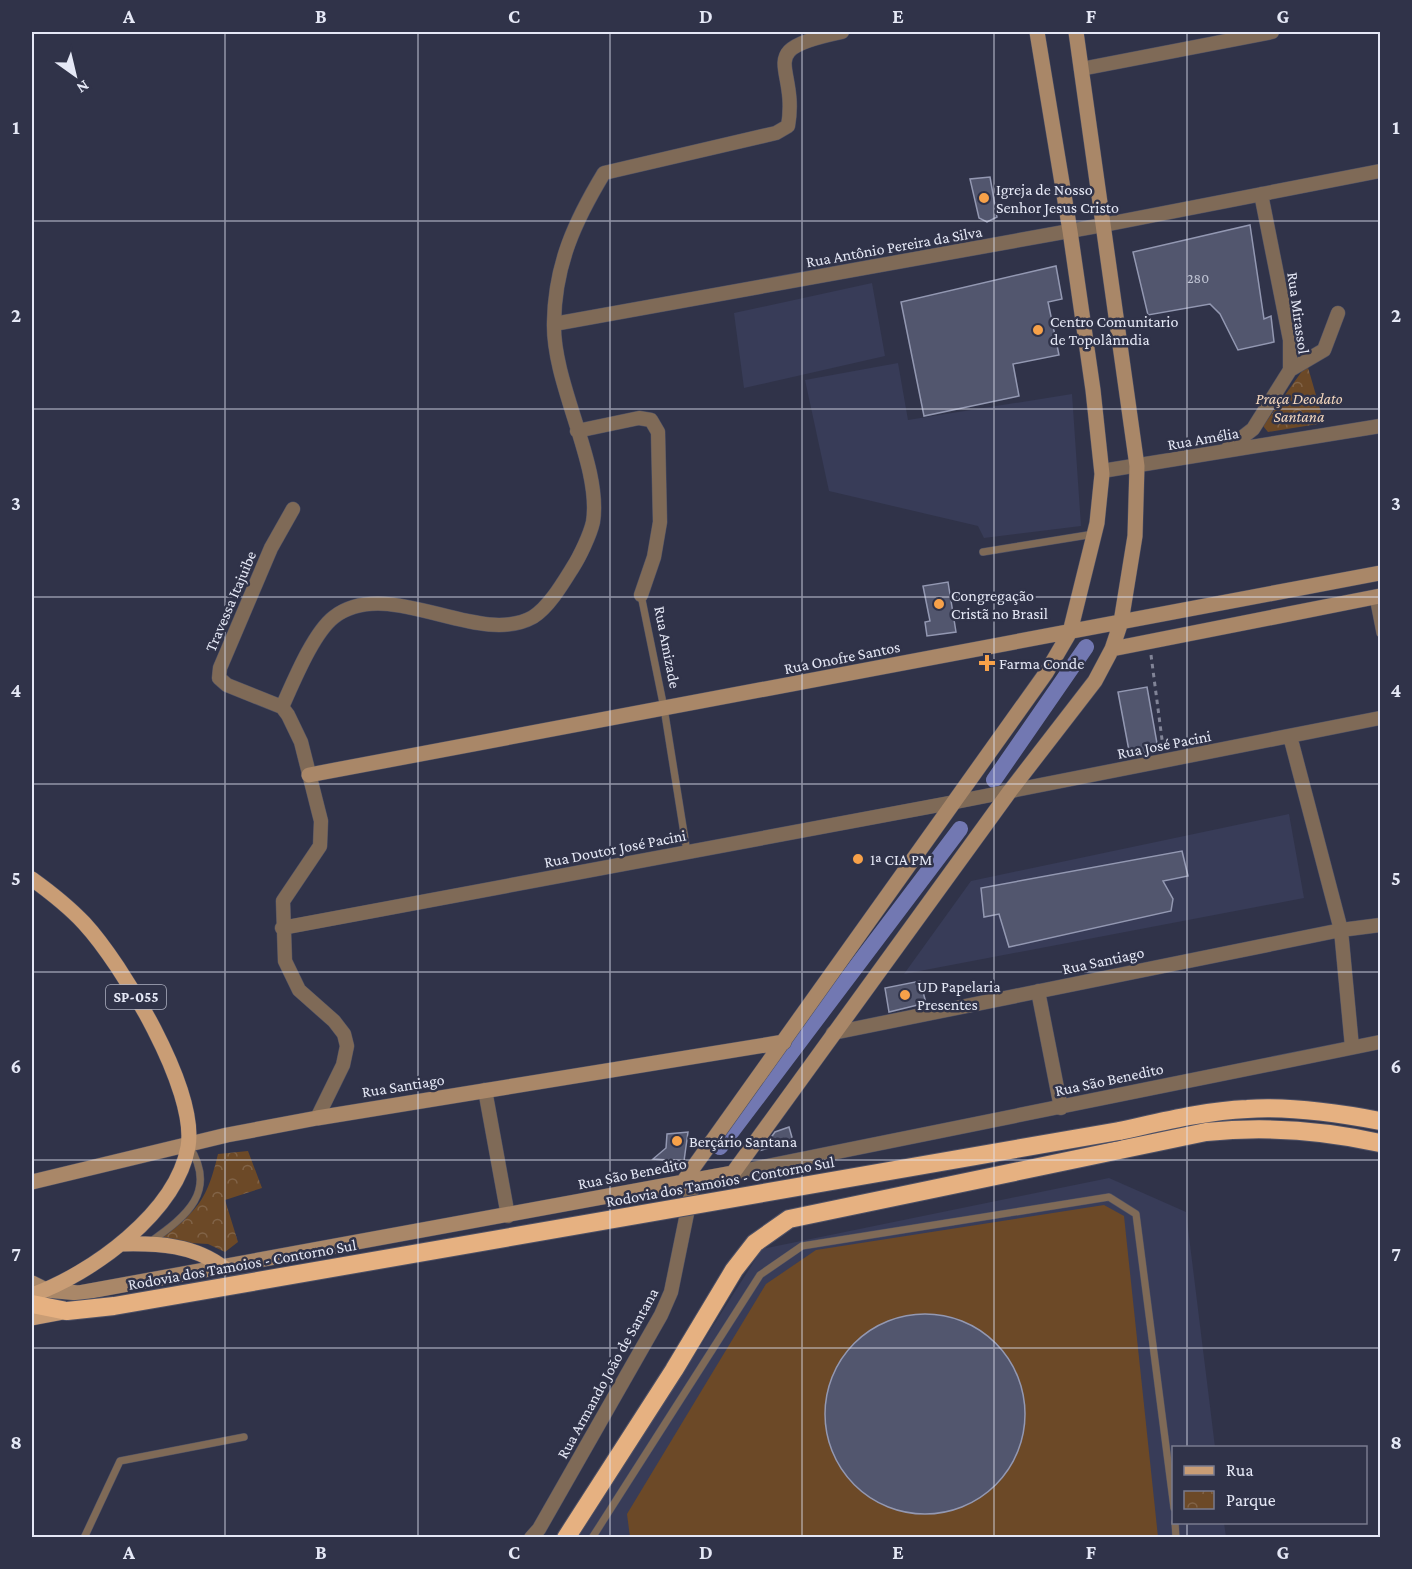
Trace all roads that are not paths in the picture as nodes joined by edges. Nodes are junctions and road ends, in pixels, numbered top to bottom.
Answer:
1 (842, 32) edge
2 (1036, 32) edge
3 (1076, 32) edge
4 (1272, 32) edge
5 (1081, 69) junction
6 (1380, 171) edge
7 (1261, 194) junction
8 (1103, 225) junction
9 (1070, 231) junction
10 (1338, 313) dead end
11 (554, 324) junction
12 (1290, 370) junction
13 (1380, 426) edge
14 (577, 432) junction
15 (1226, 450) junction
16 (1137, 466) junction
17 (1102, 471) junction
18 (293, 509) dead end
19 (1094, 534) junction
20 (983, 552) dead end
21 (1380, 573) edge
22 (641, 595) joint
23 (1377, 596) edge
24 (1121, 622) junction
25 (1070, 632) junction
26 (1380, 633) edge
27 (1112, 649) junction
28 (282, 707) junction
29 (664, 708) junction
30 (1380, 718) edge
31 (1290, 736) junction
32 (309, 775) junction
33 (1010, 791) junction
34 (955, 802) junction
35 (687, 852) junction
36 (32, 879) edge
37 (1380, 925) edge
38 (282, 928) junction
39 (1341, 930) junction
40 (1038, 991) junction
41 (833, 1033) junction
42 (784, 1042) junction
43 (1380, 1042) edge
44 (1352, 1047) junction
45 (485, 1090) junction
46 (1061, 1107) junction
47 (317, 1118) junction
48 (1380, 1121) edge
49 (1380, 1143) edge
50 (188, 1145) junction
51 (733, 1173) junction
52 (688, 1180) junction
53 (32, 1182) edge
54 (508, 1216) junction
55 (121, 1244) junction
56 (148, 1244) junction
57 (224, 1268) junction
58 (32, 1283) edge
59 (39, 1292) edge
60 (32, 1304) edge
61 (67, 1311) junction
62 (32, 1318) edge
63 (244, 1437) dead end
64 (1172, 1500) edge
65 (84, 1538) edge
66 (531, 1538) edge
67 (566, 1538) edge
68 (592, 1538) edge

1 - 11 street
2 - 9 street
3 - 5 street
4 - 5 street
5 - 8 street
6 - 7 street, Rua Antônio Pereira da Silva
7 - 8 street, Rua Antônio Pereira da Silva
7 - 12 street, Rua Mirassol
8 - 9 street, Rua Antônio Pereira da Silva
8 - 16 street
9 - 11 street, Rua Antônio Pereira da Silva
9 - 17 street
10 - 12 street
11 - 14 street
12 - 15 street, Rua Mirassol
13 - 15 street, Rua Amélia
14 - 22 street, Rua Amizade
14 - 28 street
15 - 16 street, Rua Amélia
16 - 17 street, Rua Amélia
16 - 24 street
17 - 19 street
18 - 28 street, Travessa Itajuibe
19 - 20 lane
19 - 25 street
21 - 24 street, Rua Onofre Santos
22 - 29 lane, Rua Amizade
23 - 26 lane
23 - 27 street
24 - 25 street, Rua Onofre Santos
24 - 27 street
25 - 29 street, Rua Onofre Santos
25 - 34 street
27 - 33 street
28 - 32 street
29 - 32 street, Rua Onofre Santos
29 - 35 lane, Rua Amizade
30 - 31 street, Rua José Pacini
31 - 33 street, Rua José Pacini
31 - 39 street
32 - 38 street
33 - 34 street, Rua José Pacini
33 - 41 street
34 - 35 street, Rua Doutor José Pacini
34 - 42 street
35 - 38 street, Rua Doutor José Pacini
36 - 50 main road, SP-055
37 - 39 street, Rua Santiago
38 - 47 street
39 - 40 street, Rua Santiago
39 - 44 street
40 - 41 street, Rua Santiago
40 - 46 street
41 - 51 street
42 - 45 street, Rua Santiago
42 - 52 street
43 - 44 street, Rua São Benedito
44 - 46 street, Rua São Benedito
45 - 47 street, Rua Santiago
45 - 54 street
46 - 51 street, Rua São Benedito
47 - 50 street, Rua Santiago
48 - 61 highway, Rodovia dos Tamoios - Contorno Sul, bridge
49 - 67 highway
50 - 53 street, Rua Santiago
50 - 55 main road, SP-055
50 - 56 lane
51 - 52 street, Rua São Benedito
52 - 54 street, Rua São Benedito
52 - 66 street, Rua Armando João de Santana
54 - 57 street, Rua São Benedito
55 - 56 main road
55 - 59 main road, SP-055
56 - 57 main road
57 - 59 street, Rua São Benedito
58 - 59 street, Rua São Benedito
60 - 61 highway, Rodovia dos Tamoios - Contorno Sul
61 - 62 main road, Rodovia dos Tamoios - Contorno Sul
63 - 65 lane
64 - 68 lane

